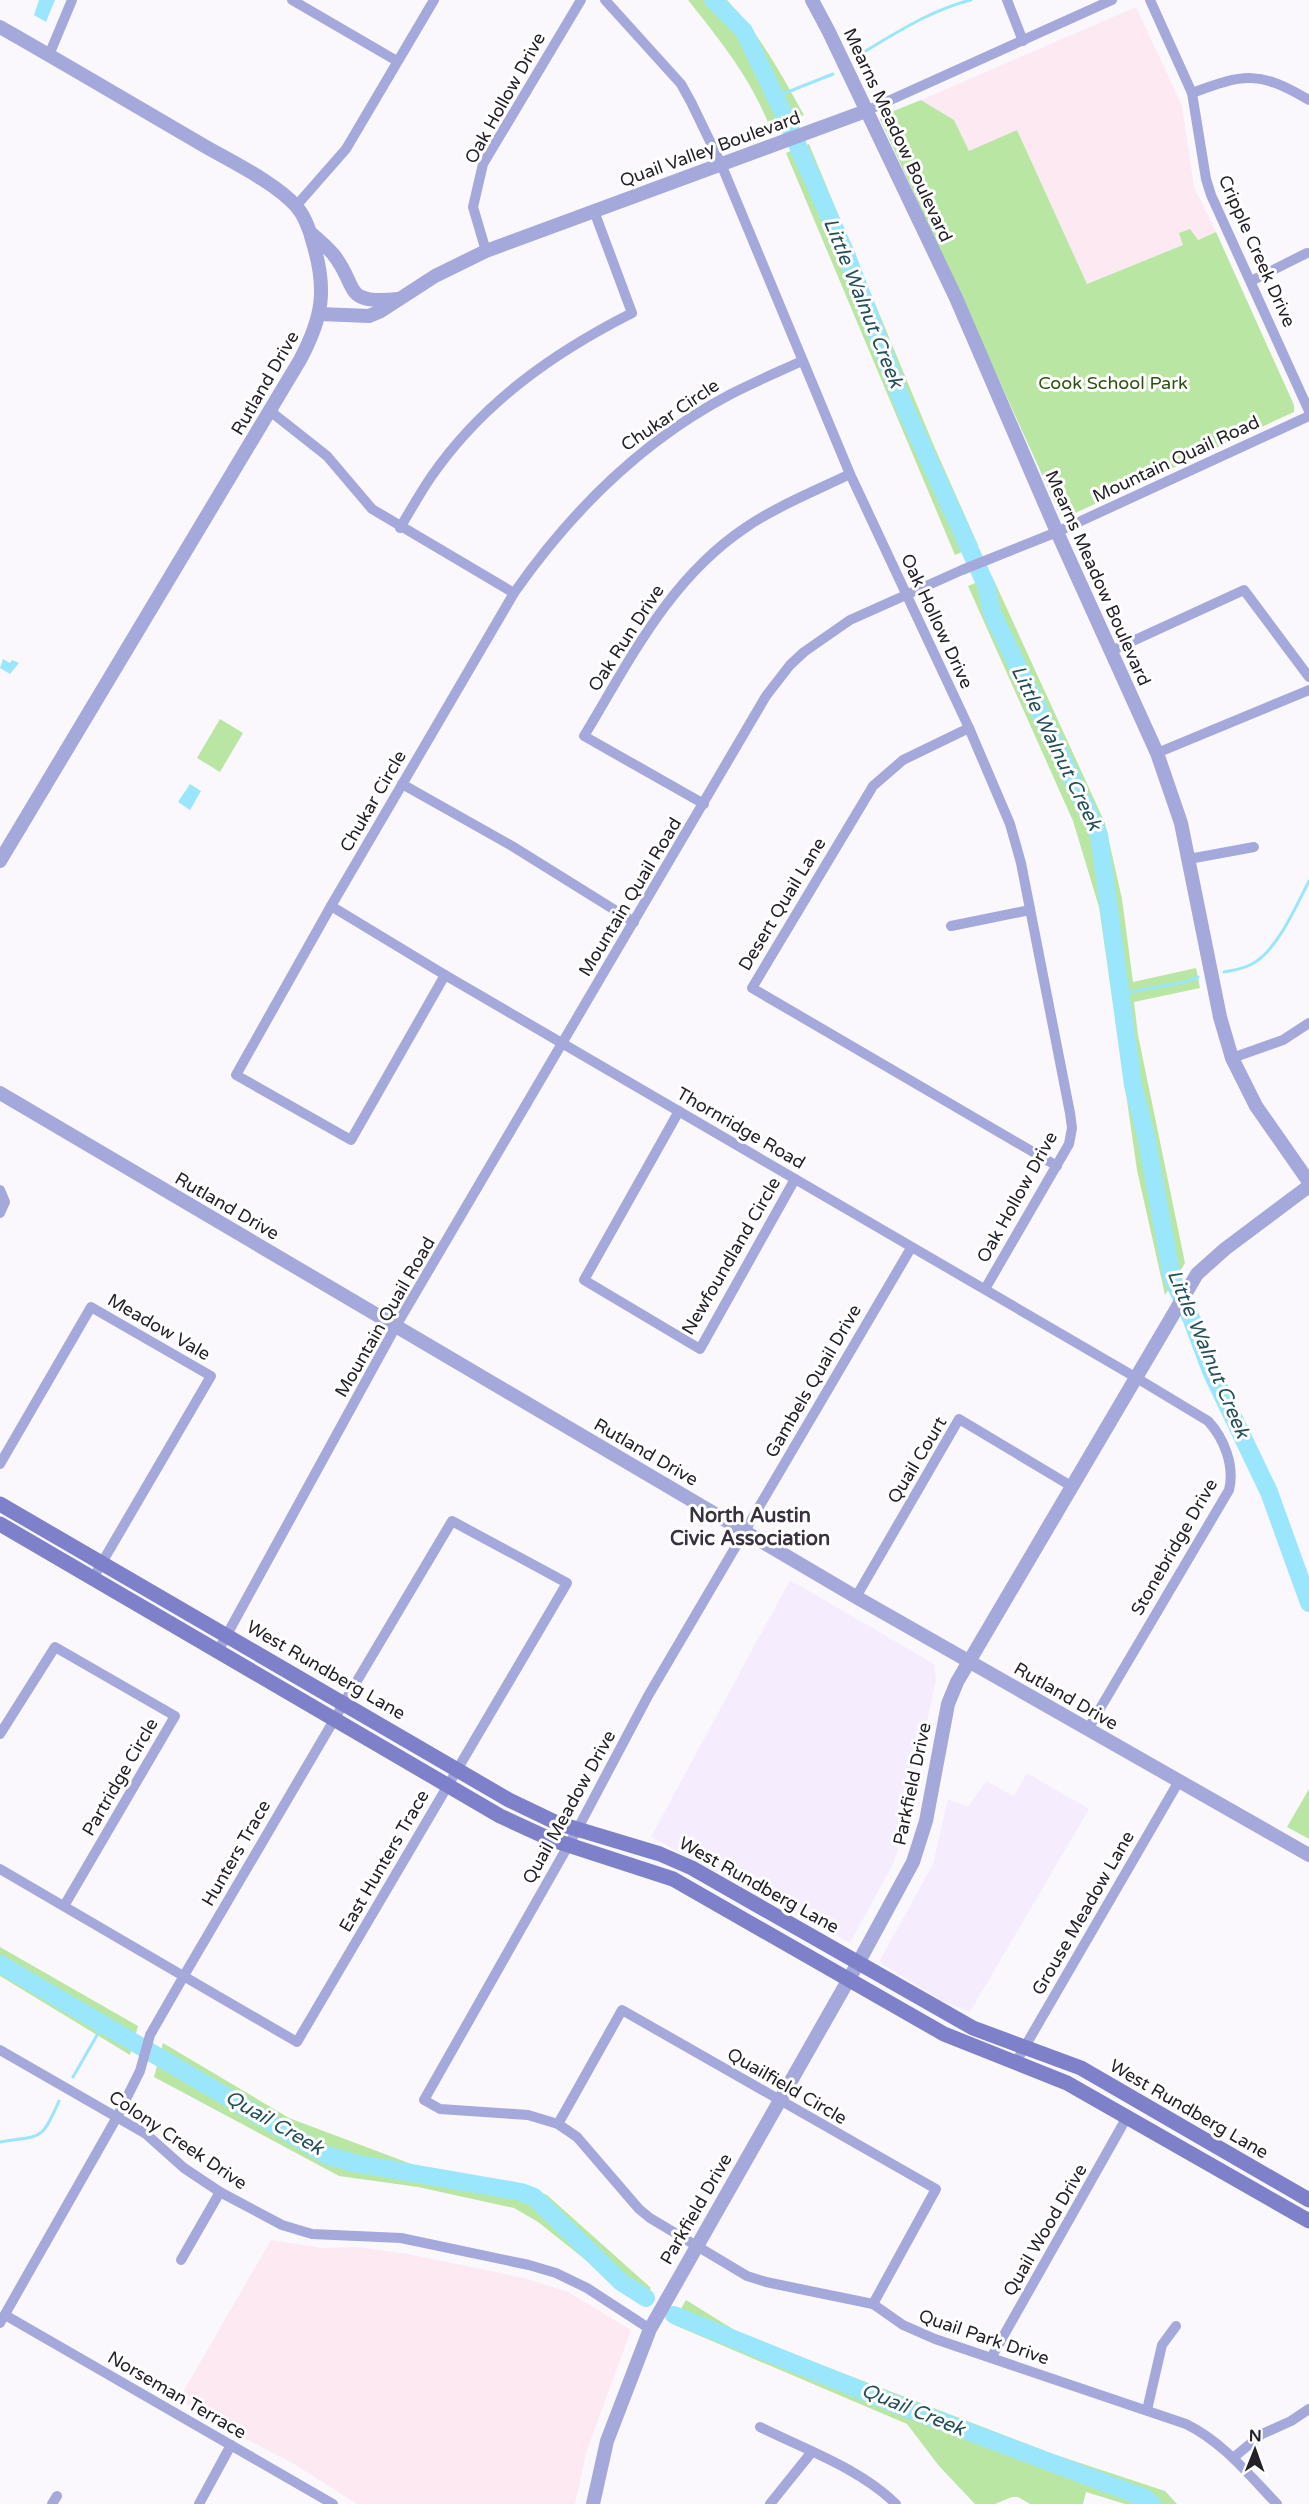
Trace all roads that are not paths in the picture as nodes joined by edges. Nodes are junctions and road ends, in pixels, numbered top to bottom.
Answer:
1 (72, 0) edge
2 (292, 0) edge
3 (434, 0) edge
4 (581, 0) edge
5 (605, 0) edge
6 (1007, 0) edge
7 (1112, 0) edge
8 (1150, 0) edge
9 (816, 2) edge
10 (0, 27) edge
11 (1023, 41) junction
12 (49, 55) junction
13 (397, 62) junction
14 (1192, 93) junction
15 (1309, 100) edge
16 (866, 111) junction
17 (721, 164) junction
18 (296, 206) junction
19 (594, 211) junction
20 (310, 232) junction
21 (486, 251) junction
22 (1307, 253) dead end
23 (1251, 280) junction
24 (400, 299) junction
25 (320, 314) junction
26 (802, 361) junction
27 (270, 411) junction
28 (1309, 411) edge
29 (1309, 416) edge
30 (850, 474) junction
31 (400, 528) junction
32 (1057, 532) junction
33 (514, 593) junction
34 (907, 594) junction
35 (1111, 651) junction
36 (1309, 677) edge
37 (1309, 690) edge
38 (969, 728) junction
39 (1157, 753) junction
40 (402, 784) junction
41 (704, 804) junction
42 (1254, 847) dead end
43 (1189, 859) junction
44 (0, 861) edge
45 (332, 906) junction
46 (1030, 910) junction
47 (634, 922) junction
48 (951, 926) dead end
49 (445, 975) junction
50 (1309, 1023) edge
51 (563, 1043) junction
52 (1232, 1058) junction
53 (0, 1093) edge
54 (679, 1111) junction
55 (1057, 1166) junction
56 (795, 1179) junction
57 (1309, 1184) edge
58 (0, 1190) edge
59 (0, 1213) edge
60 (911, 1248) junction
61 (985, 1289) junction
62 (396, 1326) junction
63 (1135, 1377) junction
64 (0, 1464) edge
65 (1071, 1486) junction
66 (0, 1503) edge
67 (0, 1524) edge
68 (744, 1531) junction
69 (102, 1562) junction
70 (93, 1578) junction
71 (567, 1583) joint
72 (856, 1597) junction
73 (227, 1635) junction
74 (218, 1651) junction
75 (968, 1662) junction
76 (344, 1703) junction
77 (334, 1720) junction
78 (1088, 1729) junction
79 (0, 1734) edge
80 (457, 1769) junction
81 (1179, 1781) junction
82 (447, 1785) junction
83 (577, 1830) junction
84 (568, 1845) junction
85 (1309, 1855) edge
86 (0, 1869) edge
87 (705, 1875) junction
88 (697, 1892) junction
89 (64, 1906) junction
90 (859, 1963) junction
91 (184, 1976) junction
92 (850, 1978) junction
93 (1025, 2046) junction
94 (0, 2050) edge
95 (1016, 2062) junction
96 (424, 2100) joint
97 (779, 2101) junction
98 (117, 2117) junction
99 (1127, 2117) junction
100 (558, 2124) junction
101 (220, 2192) junction
102 (1309, 2200) edge
103 (1309, 2220) edge
104 (696, 2247) junction
105 (181, 2260) dead end
106 (873, 2304) junction
107 (2, 2319) edge
108 (1176, 2326) dead end
109 (650, 2329) junction
110 (991, 2358) junction
111 (1309, 2409) edge
112 (1147, 2410) junction
113 (760, 2427) dead end
114 (231, 2445) junction
115 (811, 2452) junction
116 (1233, 2458) junction
117 (595, 2503) edge
118 (199, 2504) edge
119 (333, 2504) edge
120 (771, 2504) edge
121 (896, 2504) edge
122 (1277, 2504) edge

1 - 12 street
2 - 13 street
3 - 13 street
4 - 21 street, Oak Hollow Drive
5 - 17 street, Oak Hollow Drive
6 - 11 street
7 - 11 street, Quail Valley Boulevard
8 - 14 street, Cripple Creek Drive
9 - 16 street, Mearns Meadow Boulevard
10 - 12 street, Rutland Drive
11 - 16 street, Quail Valley Boulevard
12 - 18 street, Rutland Drive
13 - 18 street
14 - 15 street
14 - 23 street, Cripple Creek Drive
16 - 17 street, Quail Valley Boulevard
16 - 32 street, Mearns Meadow Boulevard
17 - 19 street, Quail Valley Boulevard
17 - 26 street, Oak Hollow Drive
18 - 20 street, Rutland Drive
19 - 21 street, Quail Valley Boulevard
19 - 31 street
20 - 24 street
20 - 25 street, Rutland Drive
21 - 24 street, Quail Valley Boulevard
22 - 23 street
23 - 28 street, Cripple Creek Drive
24 - 25 street, Quail Valley Boulevard
25 - 27 street, Rutland Drive
26 - 30 street, Oak Hollow Drive
26 - 33 street, Chukar Circle
27 - 31 street
27 - 44 street, Rutland Drive
29 - 32 street, Mountain Quail Road
30 - 34 street, Oak Hollow Drive
30 - 41 street, Oak Run Drive
31 - 33 street
32 - 34 street, Mountain Quail Road
32 - 35 street, Mearns Meadow Boulevard
33 - 40 street, Chukar Circle
34 - 38 street, Oak Hollow Drive
34 - 41 street, Mountain Quail Road
35 - 36 street
35 - 39 street, Mearns Meadow Boulevard
37 - 39 street
38 - 46 street, Oak Hollow Drive
38 - 55 street, Desert Quail Lane
39 - 43 street, Mearns Meadow Boulevard
40 - 45 street, Chukar Circle
40 - 47 street
41 - 47 street, Mountain Quail Road
42 - 43 street
43 - 52 street, Mearns Meadow Boulevard
45 - 49 street, Thornridge Road
45 - 49 street, Chukar Circle
46 - 48 street
46 - 55 street, Oak Hollow Drive
47 - 51 street, Mountain Quail Road
49 - 51 street, Thornridge Road
50 - 52 street
51 - 54 street, Thornridge Road
51 - 62 street, Mountain Quail Road
52 - 57 street, Mearns Meadow Boulevard
53 - 62 street, Rutland Drive
54 - 56 street, Thornridge Road
54 - 56 street, Newfoundland Circle
55 - 61 street, Oak Hollow Drive
56 - 60 street, Thornridge Road
57 - 63 street, Parkfield Drive
58 - 59 street
60 - 61 street, Thornridge Road
60 - 68 street, Gambels Quail Drive
61 - 63 street, Thornridge Road
62 - 68 street, Rutland Drive
62 - 73 street, Mountain Quail Road
63 - 65 street, Parkfield Drive
63 - 78 street, Stonebridge Drive
64 - 69 street, Meadow Vale
65 - 72 street, Quail Court
65 - 75 street, Parkfield Drive
66 - 69 main road, West Rundberg Lane
67 - 70 main road, West Rundberg Lane
68 - 72 street, Rutland Drive
68 - 83 street, Quail Meadow Drive
69 - 70 street
69 - 73 main road, West Rundberg Lane
70 - 74 main road, West Rundberg Lane
71 - 76 street, Hunters Trace
71 - 80 street, East Hunters Trace
72 - 75 street, Rutland Drive
73 - 74 street, Mountain Quail Road
73 - 76 main road, West Rundberg Lane
74 - 77 main road, West Rundberg Lane
75 - 78 street, Rutland Drive
75 - 90 street, Parkfield Drive
76 - 77 street, Hunters Trace
76 - 80 main road, West Rundberg Lane
77 - 82 main road, West Rundberg Lane
77 - 91 street, Hunters Trace
78 - 81 street, Rutland Drive
79 - 89 street, Partridge Circle
80 - 82 street, East Hunters Trace
80 - 83 main road, West Rundberg Lane
81 - 85 street, Rutland Drive
81 - 93 street, Grouse Meadow Lane
82 - 84 main road, West Rundberg Lane
82 - 91 street, East Hunters Trace
83 - 84 street, Quail Meadow Drive
83 - 87 main road, West Rundberg Lane
84 - 88 main road, West Rundberg Lane
84 - 96 street, Quail Meadow Drive
86 - 89 street
87 - 88 main road
87 - 90 main road, West Rundberg Lane
88 - 92 main road, West Rundberg Lane
89 - 91 street
90 - 92 street, Parkfield Drive
90 - 93 main road, West Rundberg Lane
91 - 98 street, Hunters Trace
92 - 95 main road, West Rundberg Lane
92 - 97 street, Parkfield Drive
93 - 95 street, Grouse Meadow Lane
93 - 102 main road, West Rundberg Lane
94 - 98 street, Colony Creek Drive
95 - 99 main road, West Rundberg Lane
96 - 100 street, Quail Park Drive
97 - 100 street, Quailfield Circle
97 - 104 street, Parkfield Drive
97 - 106 street, Quailfield Circle
98 - 101 street, Colony Creek Drive
98 - 107 street, Hunters Trace
99 - 103 main road, West Rundberg Lane
99 - 110 street, Quail Wood Drive
100 - 104 street, Quail Park Drive
101 - 105 street
101 - 109 street, Colony Creek Drive
104 - 106 street, Quail Park Drive
104 - 109 street, Parkfield Drive
106 - 110 street, Quail Park Drive
107 - 114 street, Norseman Terrace
108 - 112 street
109 - 117 street, Parkfield Drive
110 - 112 street, Quail Park Drive
111 - 116 street
112 - 116 street, Quail Park Drive
113 - 115 street
114 - 118 street
114 - 119 street, Norseman Terrace
115 - 120 street
115 - 121 street
116 - 122 street, Quail Park Drive

